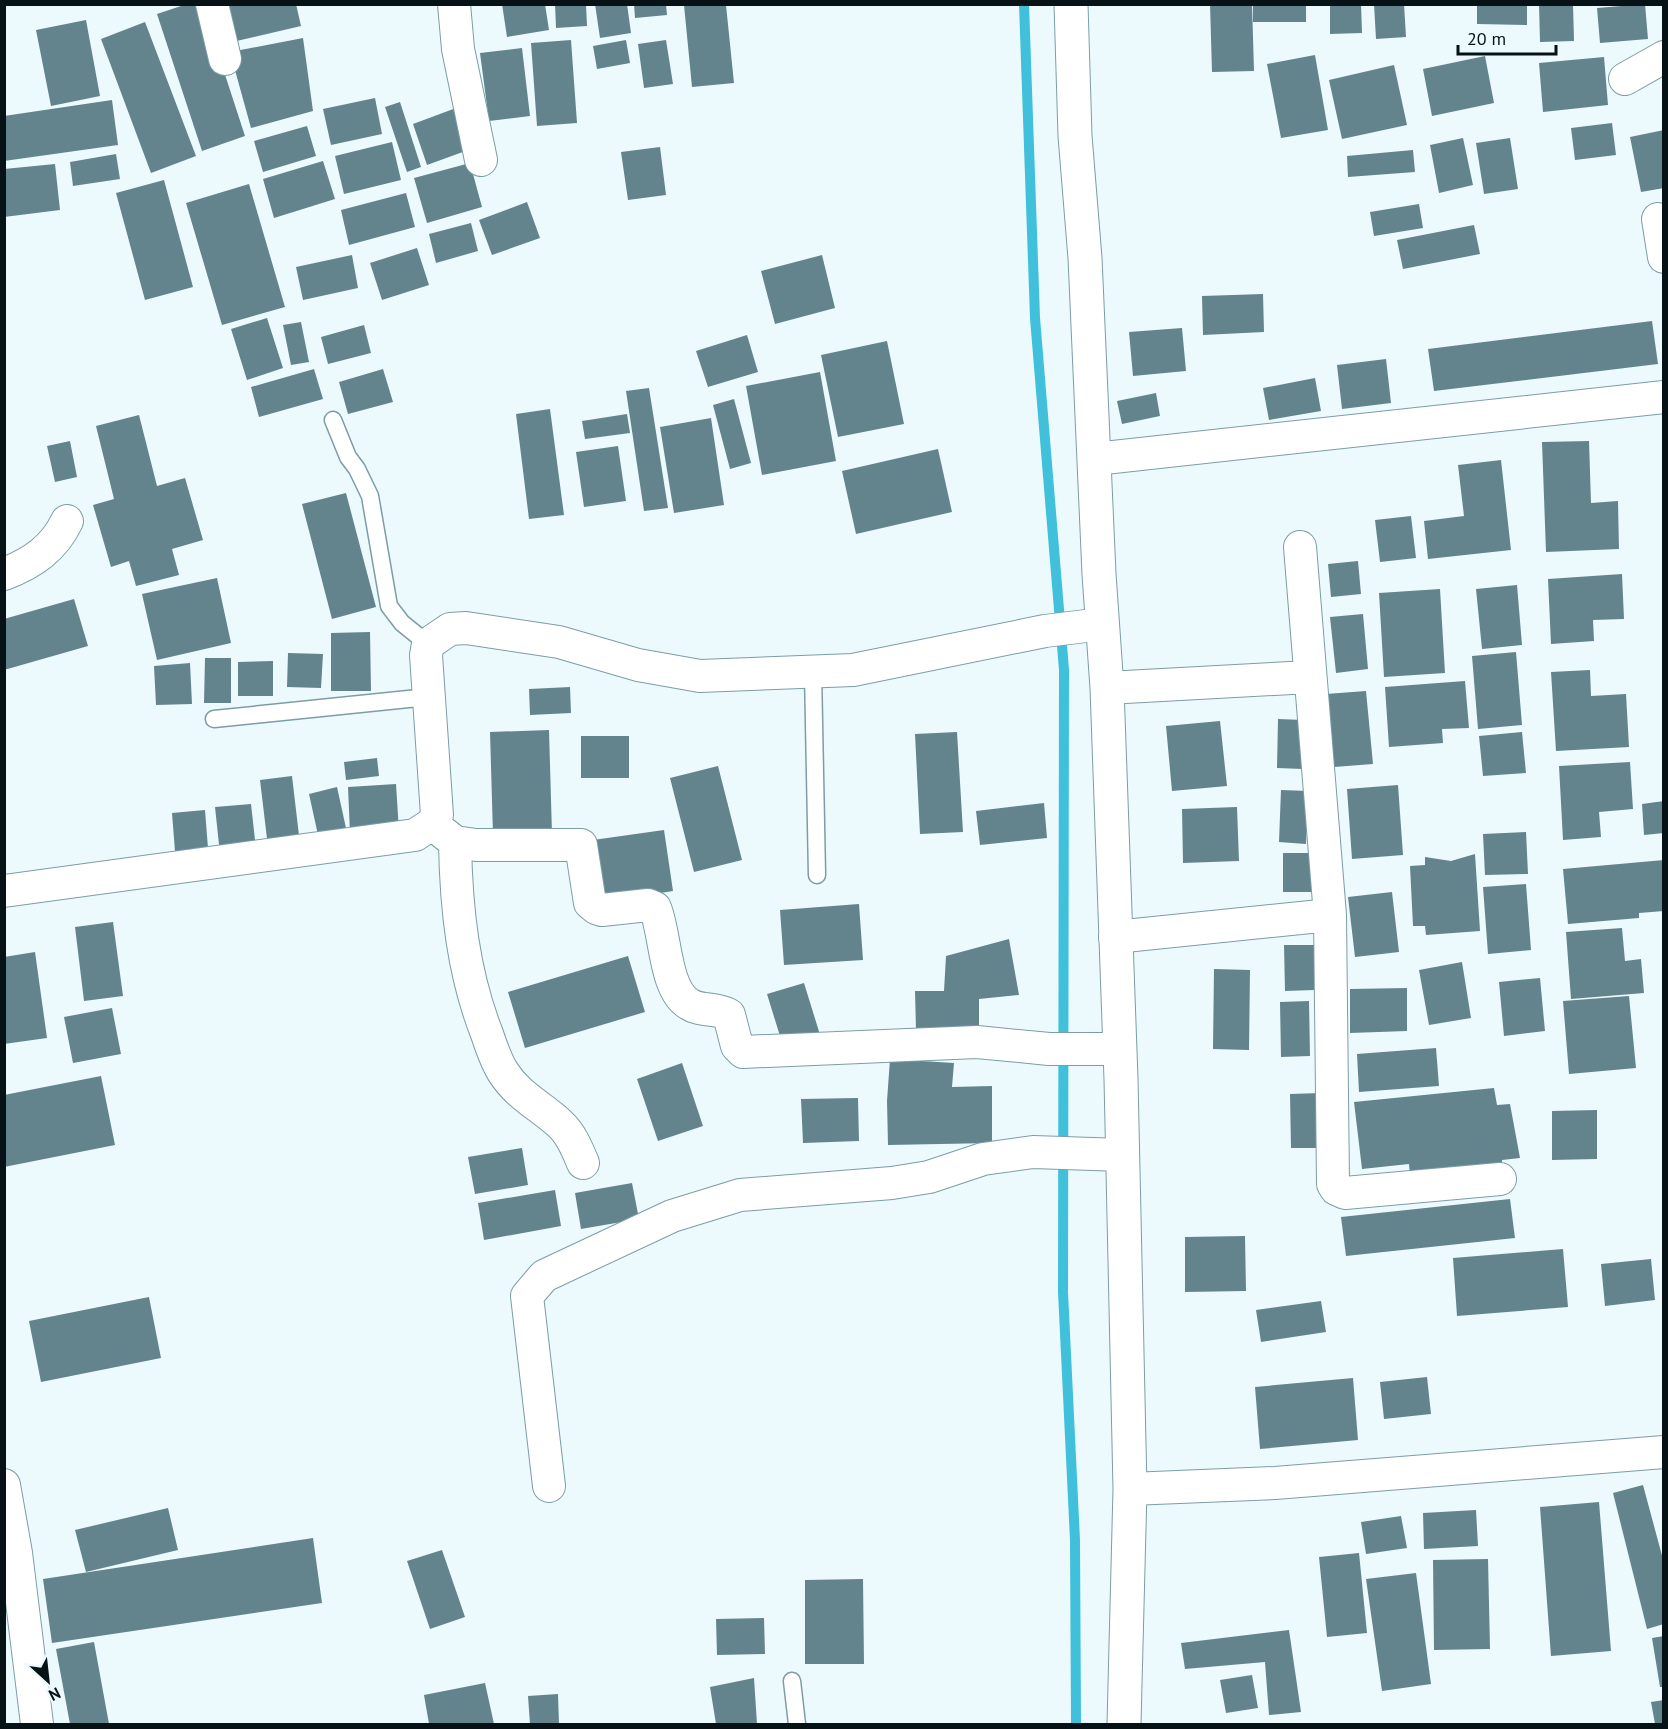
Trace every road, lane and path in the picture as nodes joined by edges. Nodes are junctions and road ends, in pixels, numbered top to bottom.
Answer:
1 (212, 4) edge
2 (454, 4) edge
3 (1071, 4) edge
4 (1664, 57) edge
5 (225, 59) dead end
6 (1625, 79) dead end
7 (481, 160) dead end
8 (1658, 219) dead end
9 (1664, 257) edge
10 (1664, 397) edge
11 (333, 420) dead end
12 (1095, 459) junction
13 (67, 521) dead end
14 (1300, 547) dead end
15 (4, 574) edge
16 (1089, 625) junction
17 (428, 644) junction
18 (813, 672) junction
19 (1309, 676) junction
20 (1107, 688) junction
21 (428, 698) junction
22 (214, 719) dead end
23 (444, 833) junction
24 (817, 875) dead end
25 (4, 891) edge
26 (1330, 915) junction
27 (1114, 937) junction
28 (1120, 1049) junction
29 (1123, 1155) junction
30 (583, 1162) dead end
31 (1500, 1179) dead end
32 (1664, 1452) edge
33 (4, 1485) edge
34 (549, 1486) dead end
35 (1130, 1489) junction
36 (9, 1536) edge
37 (792, 1681) dead end
38 (37, 1725) edge
39 (797, 1725) edge
40 (1124, 1725) edge

1 - 5 street
2 - 7 street
3 - 12 street
4 - 6 street
8 - 9 street
10 - 12 street
11 - 17 lane
12 - 16 street
13 - 15 street
14 - 19 street
16 - 18 street
16 - 20 street
17 - 18 street
17 - 21 street
18 - 24 lane
19 - 20 street
19 - 26 street
20 - 27 street
21 - 22 lane
21 - 23 street
23 - 25 street
23 - 28 street
23 - 30 street
26 - 27 street
26 - 31 street
27 - 28 street
28 - 29 street
29 - 34 street
29 - 35 street
32 - 35 street
33 - 36 street
35 - 40 street
36 - 38 street
37 - 39 lane

